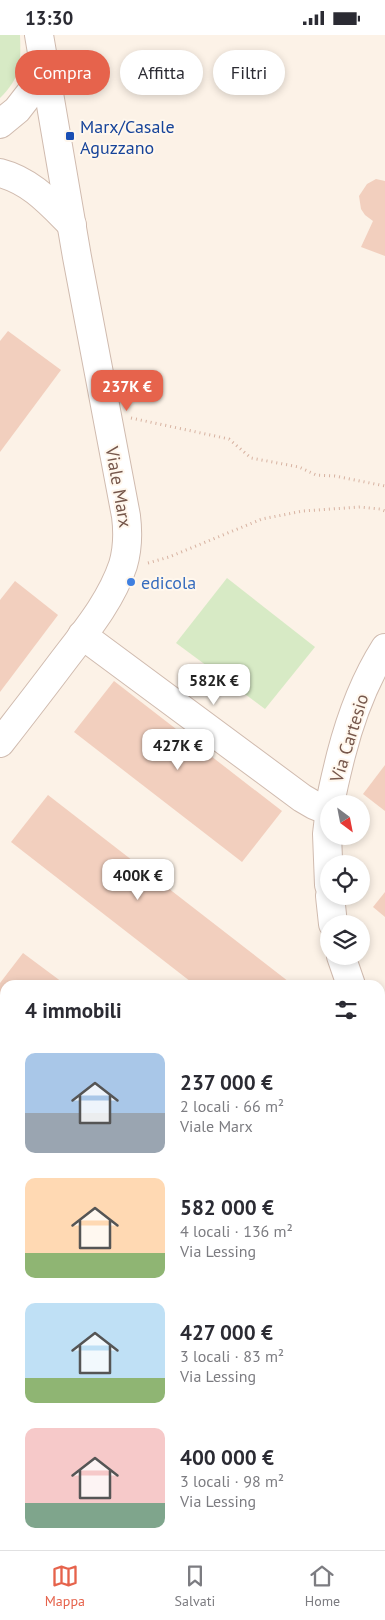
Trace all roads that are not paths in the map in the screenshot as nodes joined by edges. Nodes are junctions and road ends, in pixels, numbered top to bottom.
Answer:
1 (39, 35) edge
2 (41, 50) edge
3 (29, 95) edge
4 (49, 95) edge
5 (0, 124) edge
6 (0, 173) edge
7 (72, 225) junction
8 (82, 635) junction
9 (385, 648) edge
10 (0, 743) edge
11 (332, 795) edge
12 (320, 807) edge
13 (344, 965) edge
14 (349, 980) edge

1 - 2 street, Viale Marx
3 - 5 street
4 - 7 street, Viale Marx
6 - 7 street
7 - 8 street, Viale Marx
8 - 10 street, Viale Marx
8 - 12 street
9 - 11 street, Via Cartesio
13 - 14 street

